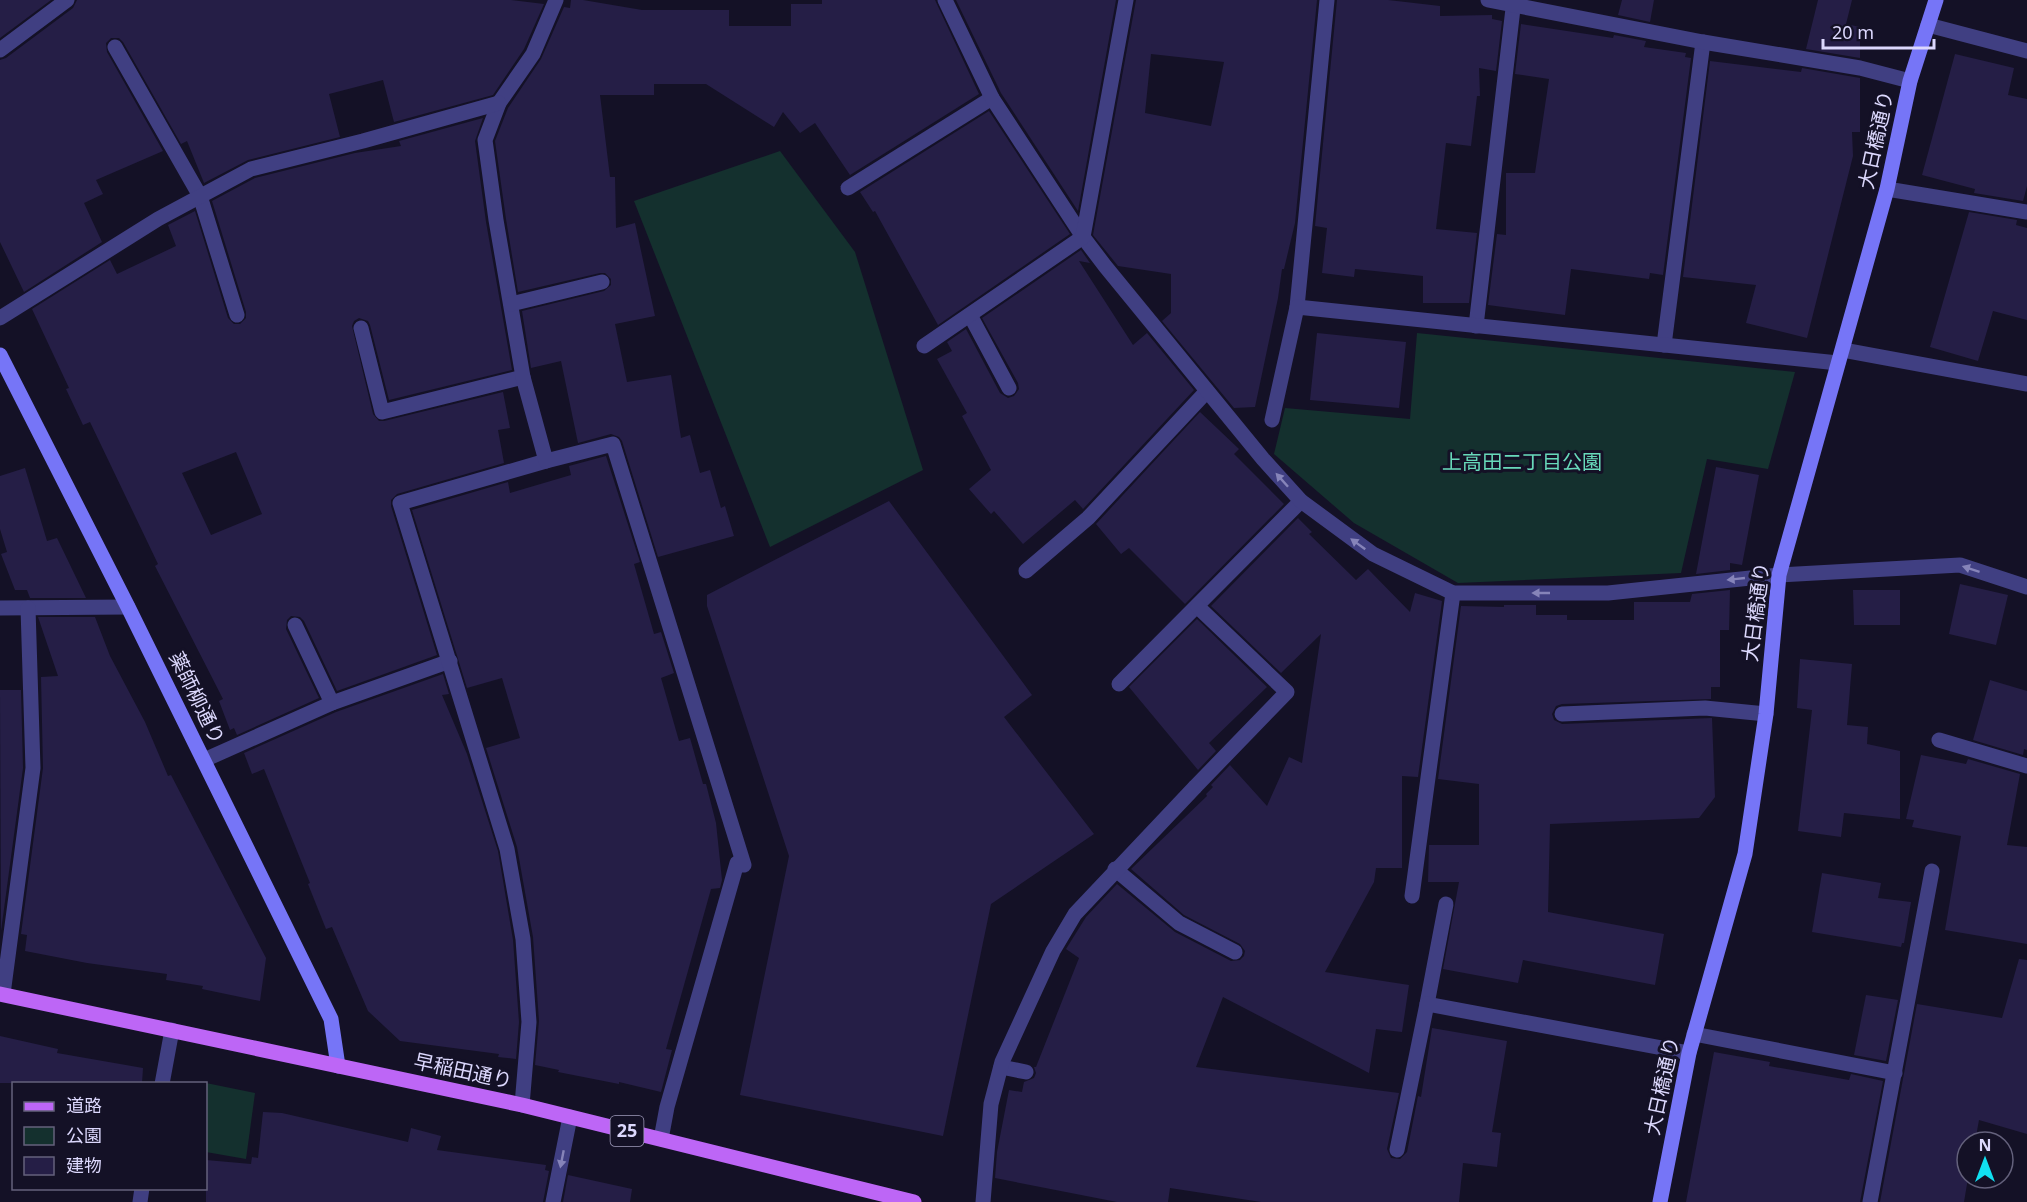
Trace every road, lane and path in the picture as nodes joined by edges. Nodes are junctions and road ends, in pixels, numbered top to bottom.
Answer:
1 (67, 0) edge
2 (555, 0) edge
3 (945, 0) edge
4 (1126, 0) edge
5 (1327, 0) edge
6 (1488, 0) edge
7 (1936, 0) edge
8 (1513, 2) edge
9 (1928, 25) junction
10 (1703, 42) junction
11 (115, 46) dead end
12 (0, 50) edge
13 (2027, 51) edge
14 (1910, 81) junction
15 (992, 98) junction
16 (499, 104) junction
17 (848, 188) dead end
18 (1887, 189) junction
19 (200, 196) junction
20 (2027, 212) edge
21 (1083, 237) junction
22 (602, 282) dead end
23 (511, 304) junction
24 (1297, 307) junction
25 (237, 315) dead end
26 (970, 315) junction
27 (0, 318) edge
28 (1476, 326) junction
29 (361, 328) dead end
30 (1664, 345) junction
31 (924, 346) dead end
32 (0, 355) edge
33 (1840, 356) junction
34 (523, 377) junction
35 (2027, 384) edge
36 (1009, 388) dead end
37 (1207, 391) junction
38 (1272, 420) dead end
39 (546, 461) junction
40 (1301, 501) junction
41 (1026, 571) dead end
42 (1779, 575) junction
43 (2027, 587) edge
44 (1453, 593) junction
45 (128, 607) junction
46 (1198, 607) junction
47 (0, 608) edge
48 (28, 608) junction
49 (295, 625) dead end
50 (450, 661) junction
51 (1119, 684) dead end
52 (332, 704) junction
53 (1562, 714) dead end
54 (1766, 714) junction
55 (1939, 740) dead end
56 (204, 760) junction
57 (2027, 766) edge
58 (1115, 869) junction
59 (1932, 871) dead end
60 (1412, 896) dead end
61 (1446, 904) dead end
62 (1235, 952) dead end
63 (1, 994) edge
64 (1427, 1004) junction
65 (172, 1030) junction
66 (1694, 1034) junction
67 (1689, 1053) junction
68 (338, 1066) junction
69 (1001, 1067) junction
70 (1026, 1072) dead end
71 (1895, 1073) junction
72 (162, 1082) edge
73 (522, 1105) junction
74 (570, 1117) junction
75 (661, 1139) junction
76 (1397, 1150) dead end
77 (895, 1200) edge
78 (553, 1202) edge
79 (914, 1202) edge
80 (982, 1202) edge
81 (1660, 1202) edge
82 (1870, 1202) edge

1 - 12 street
2 - 16 street
3 - 15 street
4 - 21 street
5 - 24 street
6 - 8 street
7 - 9 street, 大日橋通り
8 - 10 street
8 - 28 street
9 - 13 street
9 - 14 street, 大日橋通り
10 - 14 street
10 - 30 street
11 - 19 street
14 - 18 street, 大日橋通り
15 - 17 street
15 - 21 street
16 - 19 street
16 - 23 street
18 - 20 street
18 - 33 street, 大日橋通り
19 - 25 street
19 - 27 street
21 - 26 street
21 - 37 street
22 - 23 street
23 - 34 street
24 - 28 street
24 - 38 street
26 - 31 street
26 - 36 street
28 - 30 street
29 - 34 street
30 - 33 street
32 - 45 street, 薬師柳通り
33 - 35 street
33 - 42 street, 大日橋通り
34 - 39 street
40 -> 37 street
37 - 41 street
39 - 50 street
39 - 75 street
44 -> 40 street
40 - 46 street
43 -> 42 street
42 -> 44 street
42 - 54 street, 大日橋通り
44 - 60 street
45 - 48 street
45 - 56 street, 薬師柳通り
46 - 51 street
46 - 58 street
47 - 48 street
48 - 63 street
49 - 52 street
50 - 52 street
50 - 73 street
52 - 56 street
53 - 54 street
54 - 66 street, 大日橋通り
55 - 57 street
56 - 68 street, 薬師柳通り
58 - 62 street
58 - 69 street
59 - 71 street
61 - 64 street
63 - 65 main road, 早稲田通り / 25
64 - 67 street
64 - 76 street
65 - 68 main road, 早稲田通り / 25
65 - 72 street
66 - 67 street, 大日橋通り
66 - 71 street
67 - 81 street, 大日橋通り
68 - 73 main road, 早稲田通り / 25
69 - 70 street
69 - 80 street
71 - 82 street
73 - 74 main road, 早稲田通り / 25
74 - 75 main road, 早稲田通り / 25
74 -> 78 street
75 - 77 main road, 早稲田通り / 25
77 - 79 main road, 早稲田通り / 25

